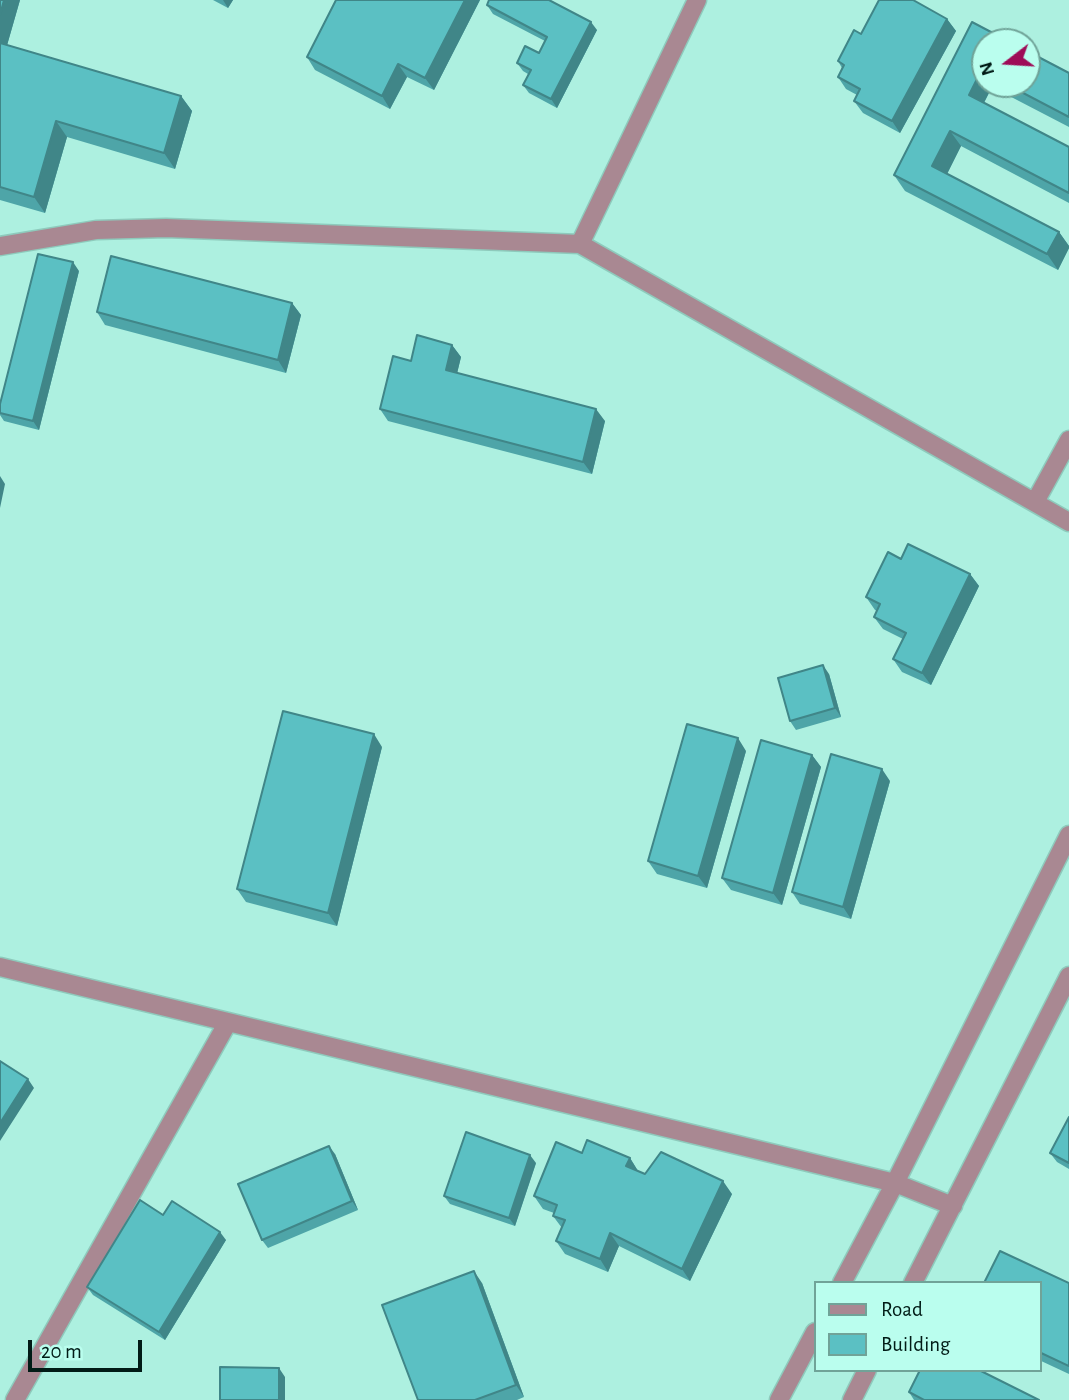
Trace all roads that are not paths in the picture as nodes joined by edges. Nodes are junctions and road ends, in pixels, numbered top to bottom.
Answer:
1 (697, 0) edge
2 (580, 244) junction
3 (0, 246) edge
4 (1069, 440) edge
5 (1035, 502) junction
6 (1069, 522) edge
7 (1069, 835) edge
8 (0, 967) edge
9 (1069, 976) edge
10 (228, 1022) junction
11 (895, 1183) junction
12 (953, 1206) junction
13 (843, 1281) edge
14 (914, 1281) edge
15 (814, 1334) edge
16 (866, 1372) edge
17 (15, 1400) edge
18 (779, 1400) edge
19 (852, 1400) edge

1 - 2 street
2 - 3 street
2 - 5 street
4 - 5 street
5 - 6 street
7 - 11 street
8 - 10 street
9 - 12 street
10 - 11 street
10 - 17 street
11 - 12 street
11 - 13 street
12 - 14 street
15 - 18 street
16 - 19 street

